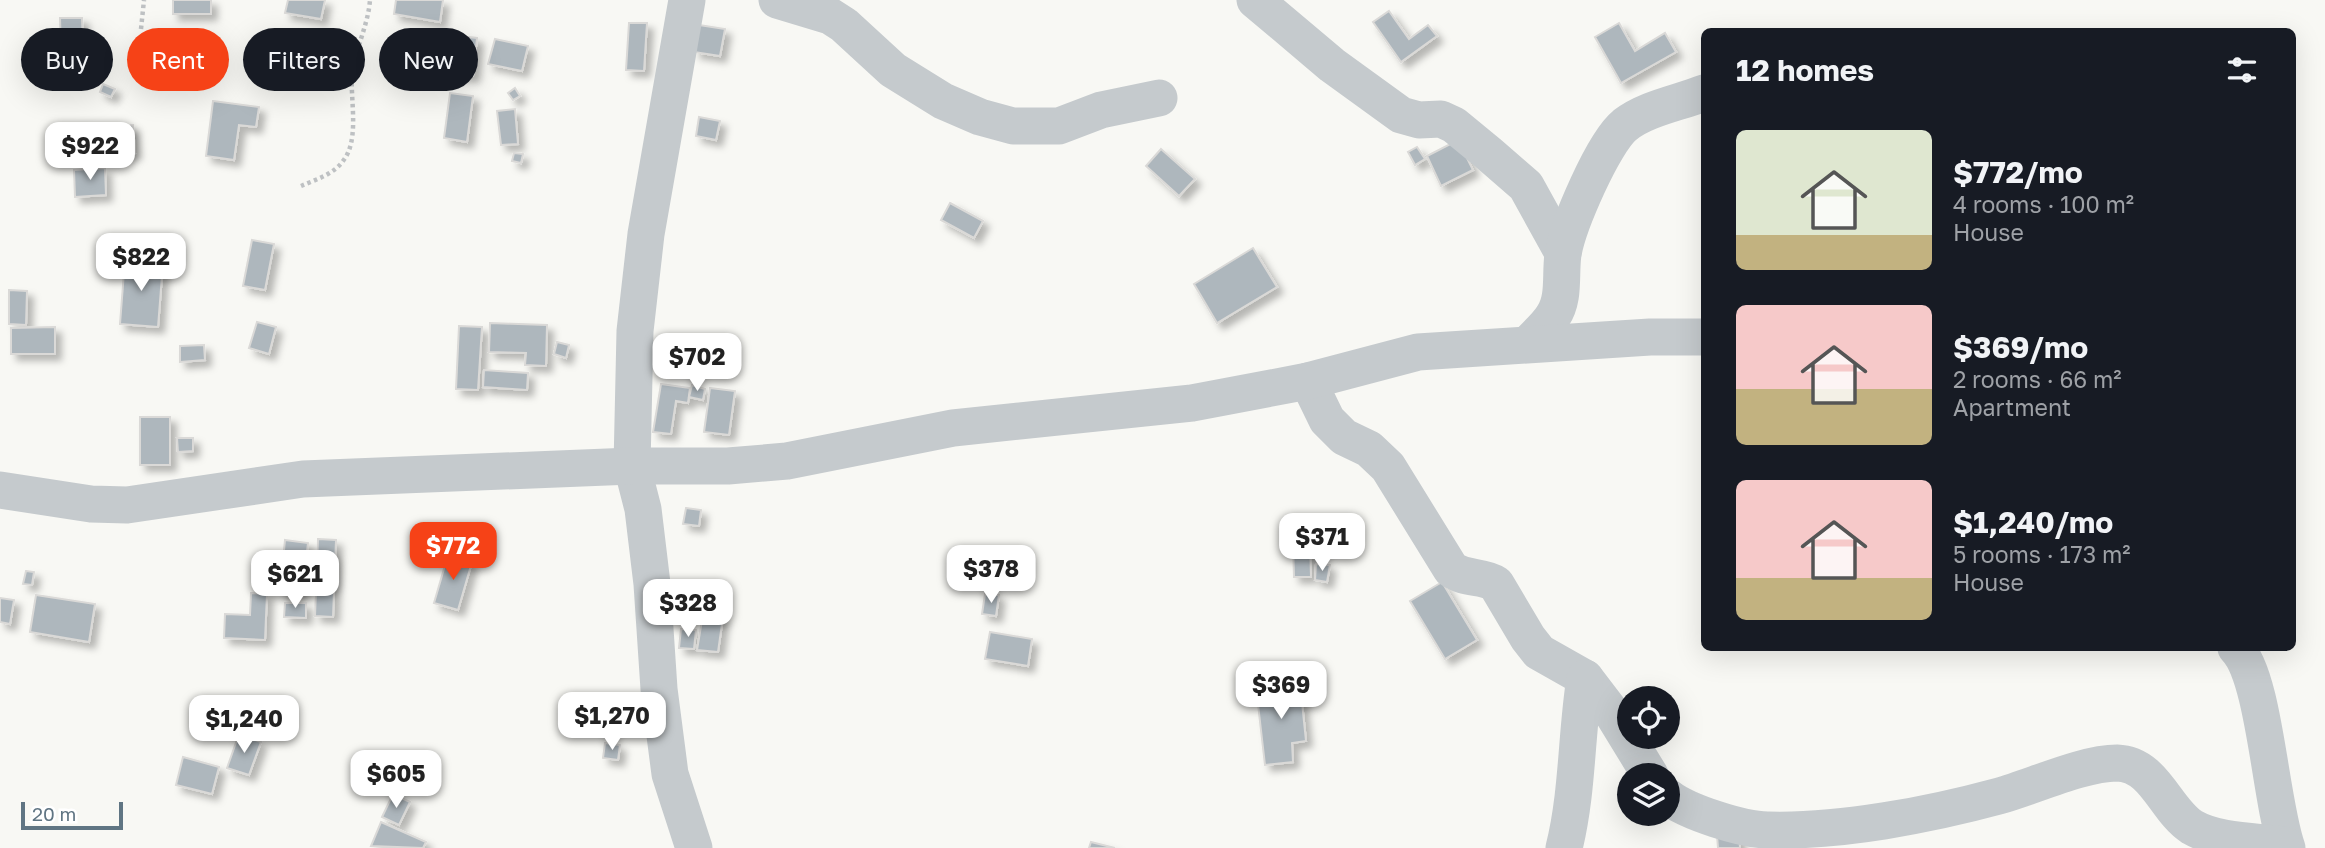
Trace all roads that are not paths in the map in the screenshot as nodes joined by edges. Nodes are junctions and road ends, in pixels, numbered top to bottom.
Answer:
1 (687, 0) edge
2 (777, 0) edge
3 (1255, 0) edge
4 (1701, 94) edge
5 (1159, 98) dead end
6 (1563, 253) junction
7 (1701, 337) edge
8 (1528, 344) junction
9 (1308, 382) junction
10 (632, 466) junction
11 (0, 490) edge
12 (2238, 651) edge
13 (1584, 678) junction
14 (1643, 763) edge
15 (1680, 804) edge
16 (2286, 847) edge
17 (694, 848) edge
18 (1564, 848) edge

1 - 10 street
2 - 5 street
3 - 6 street
4 - 6 street
6 - 8 street
7 - 8 street
8 - 9 street
9 - 10 street
9 - 13 street
10 - 11 street
10 - 17 street
12 - 16 street
13 - 14 street
13 - 18 street
15 - 16 street

